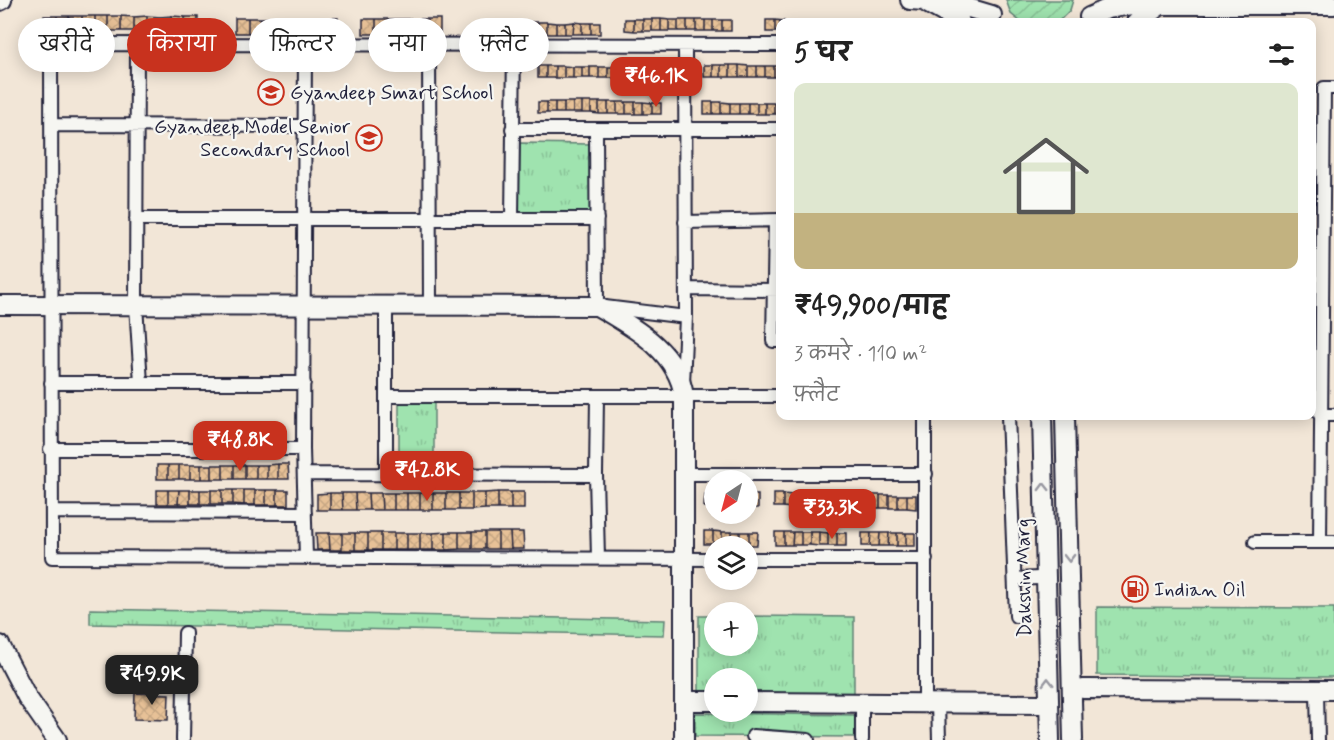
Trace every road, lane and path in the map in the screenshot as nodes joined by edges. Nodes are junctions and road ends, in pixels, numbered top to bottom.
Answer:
1 (916, 0) edge
2 (1161, 5) junction
3 (1334, 5) edge
4 (993, 13) edge
5 (1089, 13) edge
6 (952, 18) edge
7 (1143, 18) edge
8 (127, 45) edge
9 (549, 45) edge
10 (685, 45) junction
11 (776, 45) edge
12 (137, 72) edge
13 (305, 72) edge
14 (429, 72) edge
15 (513, 72) edge
16 (1334, 88) edge
17 (52, 126) junction
18 (137, 126) junction
19 (305, 126) junction
20 (512, 129) junction
21 (596, 129) junction
22 (685, 129) junction
23 (776, 129) edge
24 (136, 219) junction
25 (304, 219) junction
26 (429, 219) junction
27 (512, 219) junction
28 (597, 219) junction
29 (776, 220) edge
30 (686, 222) junction
31 (1328, 222) edge
32 (686, 290) junction
33 (776, 290) edge
34 (776, 303) edge
35 (0, 305) edge
36 (51, 305) junction
37 (136, 305) junction
38 (303, 306) junction
39 (386, 306) junction
40 (430, 306) junction
41 (597, 306) junction
42 (686, 317) junction
43 (776, 341) edge
44 (51, 383) junction
45 (141, 383) junction
46 (304, 383) junction
47 (683, 394) junction
48 (387, 396) junction
49 (597, 396) junction
50 (776, 396) edge
51 (1320, 415) junction
52 (1334, 415) edge
53 (925, 420) edge
54 (1008, 420) edge
55 (1042, 420) edge
56 (1065, 420) edge
57 (50, 449) junction
58 (303, 449) junction
59 (304, 474) junction
60 (386, 474) junction
61 (684, 474) junction
62 (926, 474) junction
63 (596, 475) junction
64 (52, 512) junction
65 (304, 513) junction
66 (1254, 542) dead end
67 (1320, 542) junction
68 (1334, 542) edge
69 (306, 558) junction
70 (598, 558) junction
71 (685, 559) junction
72 (704, 559) edge
73 (758, 559) edge
74 (926, 559) junction
75 (1039, 578) dead end
76 (1015, 579) junction
77 (1016, 616) dead end
78 (185, 633) dead end
79 (0, 645) edge
80 (0, 671) edge
81 (1083, 689) dead end
82 (1325, 691) edge
83 (684, 701) junction
84 (704, 701) edge
85 (758, 702) edge
86 (862, 703) junction
87 (932, 703) junction
88 (1042, 704) dead end
89 (753, 736) dead end
90 (42, 740) edge
91 (57, 740) edge
92 (183, 740) edge
93 (684, 740) edge
94 (808, 740) edge
95 (862, 740) edge
96 (939, 740) edge
97 (1050, 740) edge
98 (1073, 740) edge
99 (1318, 740) edge

1 - 4 street
1 - 6 street
2 - 3 street
2 - 5 street
2 - 7 street
8 - 17 street
9 - 10 street
10 - 11 street
10 - 22 street
12 - 18 street
13 - 19 street
14 - 26 street
15 - 20 street
16 - 31 street
17 - 18 street
17 - 36 street
18 - 19 street
18 - 24 street
19 - 25 street
20 - 21 street
20 - 27 street
21 - 22 street
21 - 28 street
22 - 23 street
22 - 30 street
24 - 25 street
24 - 37 street
25 - 26 street
25 - 38 street
26 - 27 street
26 - 40 street
27 - 28 street
28 - 41 street
29 - 30 street
30 - 32 street
31 - 51 street
32 - 33 street
32 - 42 street
34 - 43 street
35 - 36 street
36 - 37 street
36 - 44 street
37 - 38 street
37 - 45 street
38 - 39 street
38 - 46 street
39 - 40 street
39 - 48 street
40 - 41 street
41 - 42 street
41 - 47 street
42 - 47 street
44 - 45 street
44 - 57 street
45 - 46 street
46 - 58 street
47 - 49 street
47 - 50 street
47 - 61 street
48 - 49 street
48 - 60 street
49 - 63 street
51 - 52 street
51 - 67 street
53 - 62 street
54 - 76 street
97 -> 55 street, Dakshin Marg
56 -> 98 street
57 - 58 street
57 - 64 street
58 - 59 street
59 - 60 street
59 - 65 street
60 - 63 street
61 - 62 street
61 - 71 street
62 - 74 street
63 - 70 street
64 - 65 street
64 - 69 street
65 - 69 street
66 - 67 street
67 - 68 street
69 - 70 street
70 - 71 street
71 - 72 street
71 - 83 street
73 - 74 street
74 - 87 street
75 - 76 street
76 - 77 street
78 - 92 street
79 - 91 street
80 - 90 street
81 - 82 street
82 - 99 street
83 - 84 street
83 - 93 street
85 - 86 street
86 - 87 street
86 - 95 street
87 - 88 street
87 - 96 street
89 - 94 street

